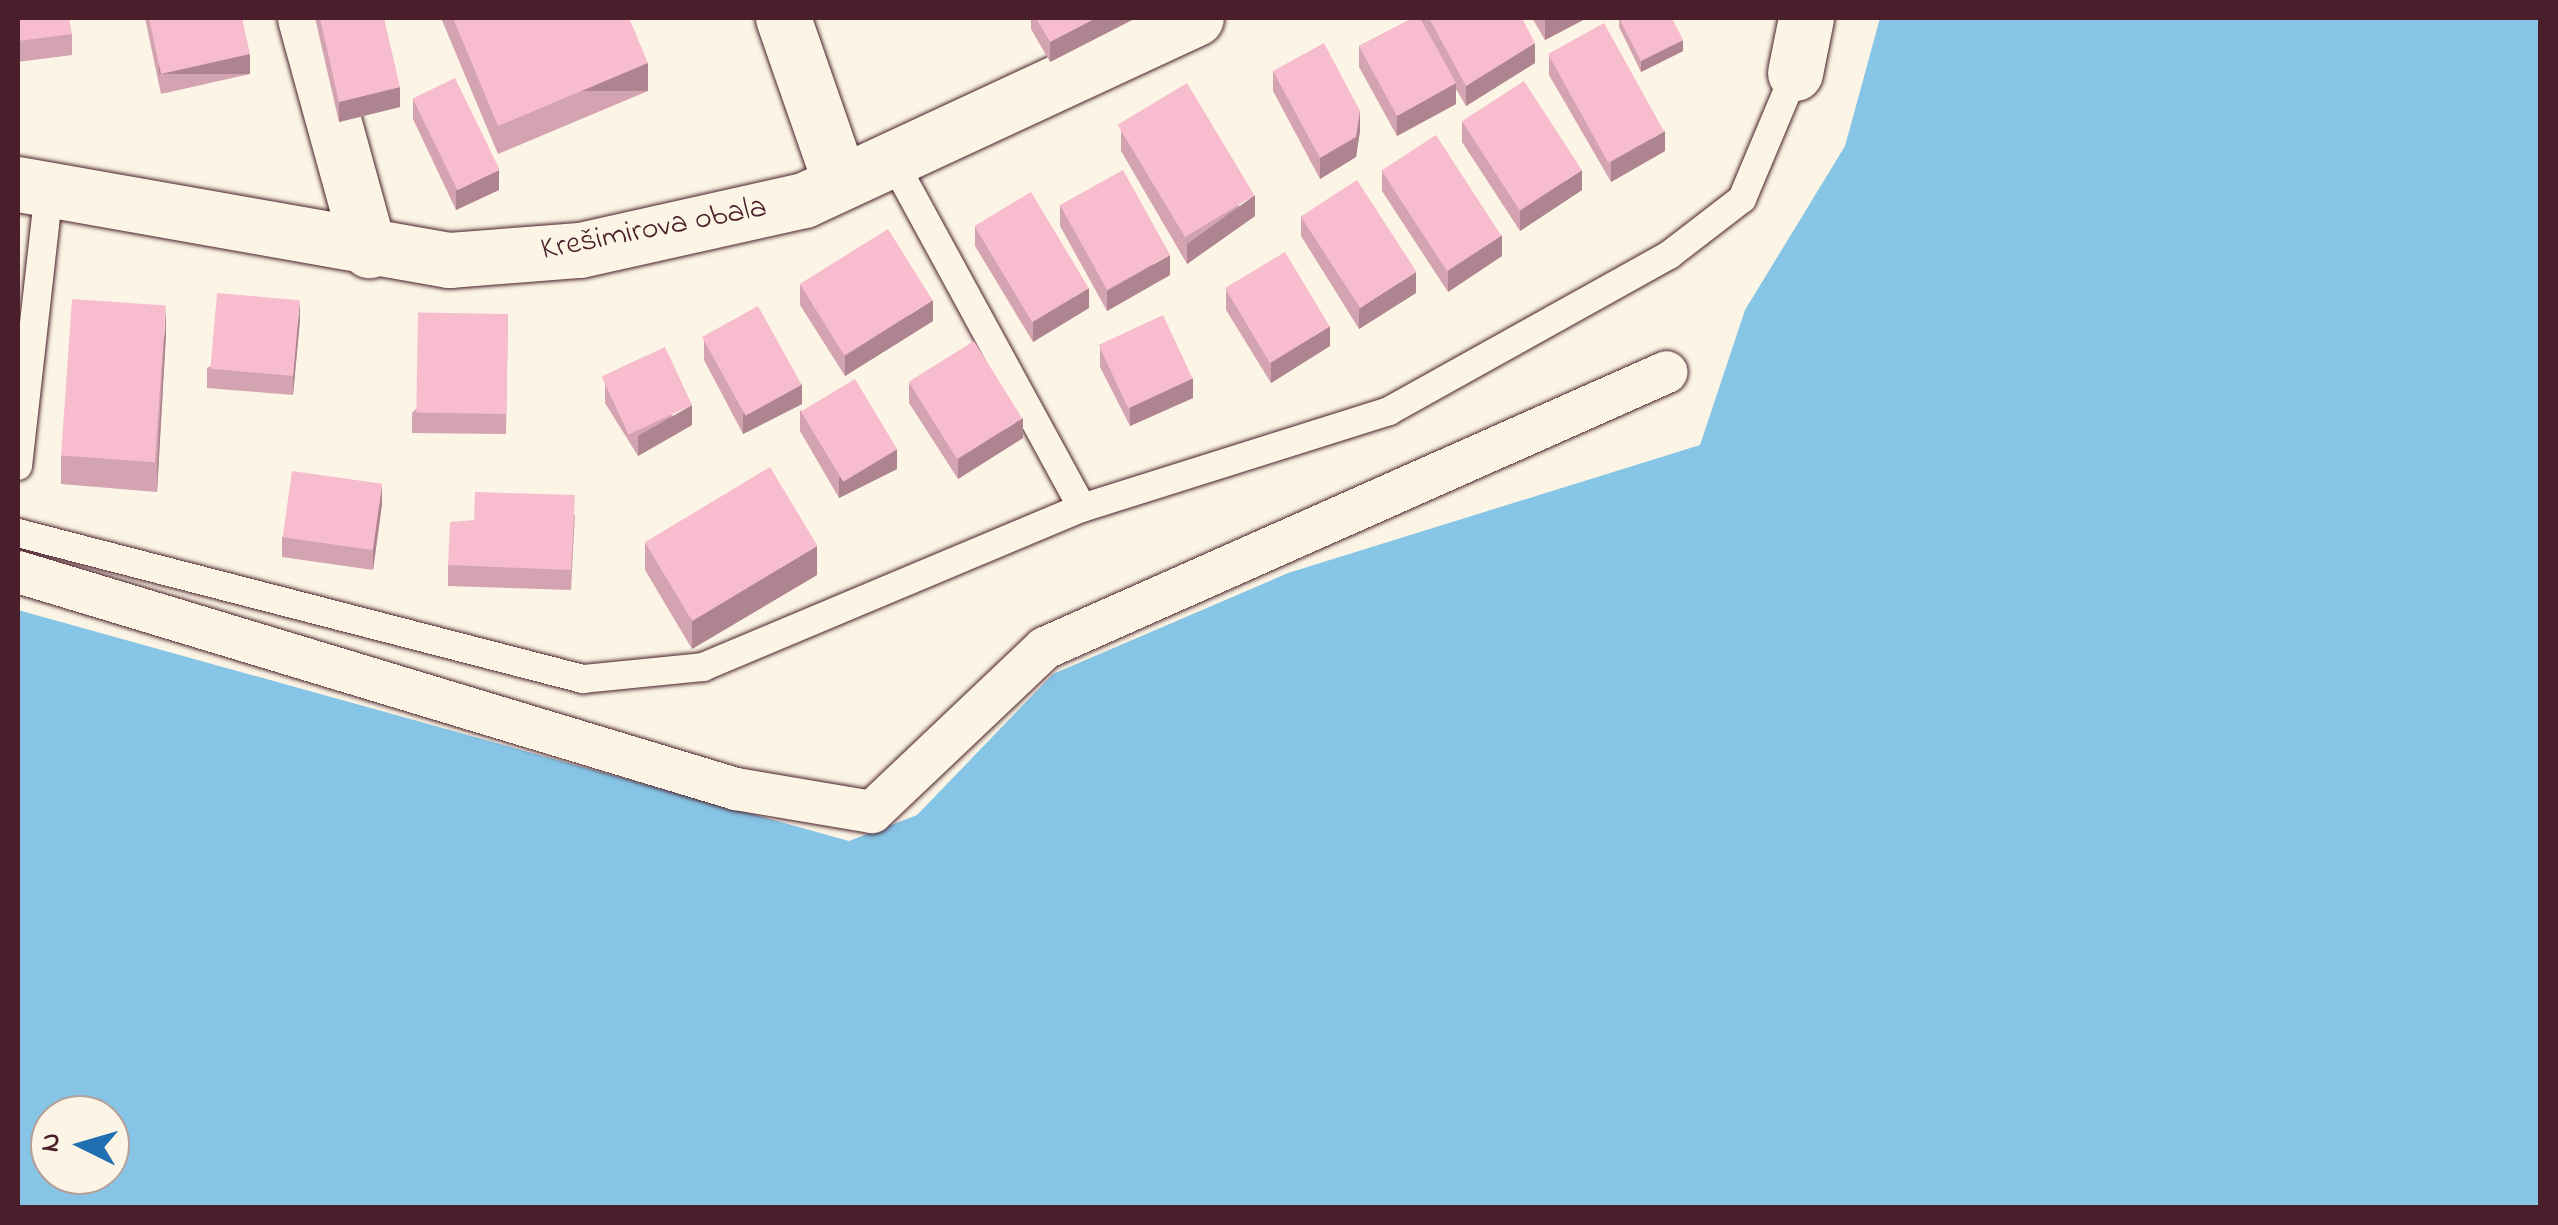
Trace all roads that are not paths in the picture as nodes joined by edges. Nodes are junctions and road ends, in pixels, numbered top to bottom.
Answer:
1 (306, 18) edge
2 (783, 18) edge
3 (1196, 18) edge
4 (1806, 18) edge
5 (1795, 73) joint
6 (892, 159) junction
7 (840, 182) junction
8 (33, 187) edge
9 (369, 250) junction
10 (1667, 372) dead end
11 (18, 466) edge
12 (1082, 508) junction
13 (18, 533) edge
14 (18, 572) edge

1 - 9 street
2 - 7 street
3 - 6 street, Krešimirova obala
4 - 5 street
5 - 12 lane
6 - 7 street, Krešimirova obala
6 - 12 lane
7 - 9 street, Krešimirova obala
8 - 9 street, Krešimirova obala
8 - 11 lane
10 - 14 street
12 - 13 lane

